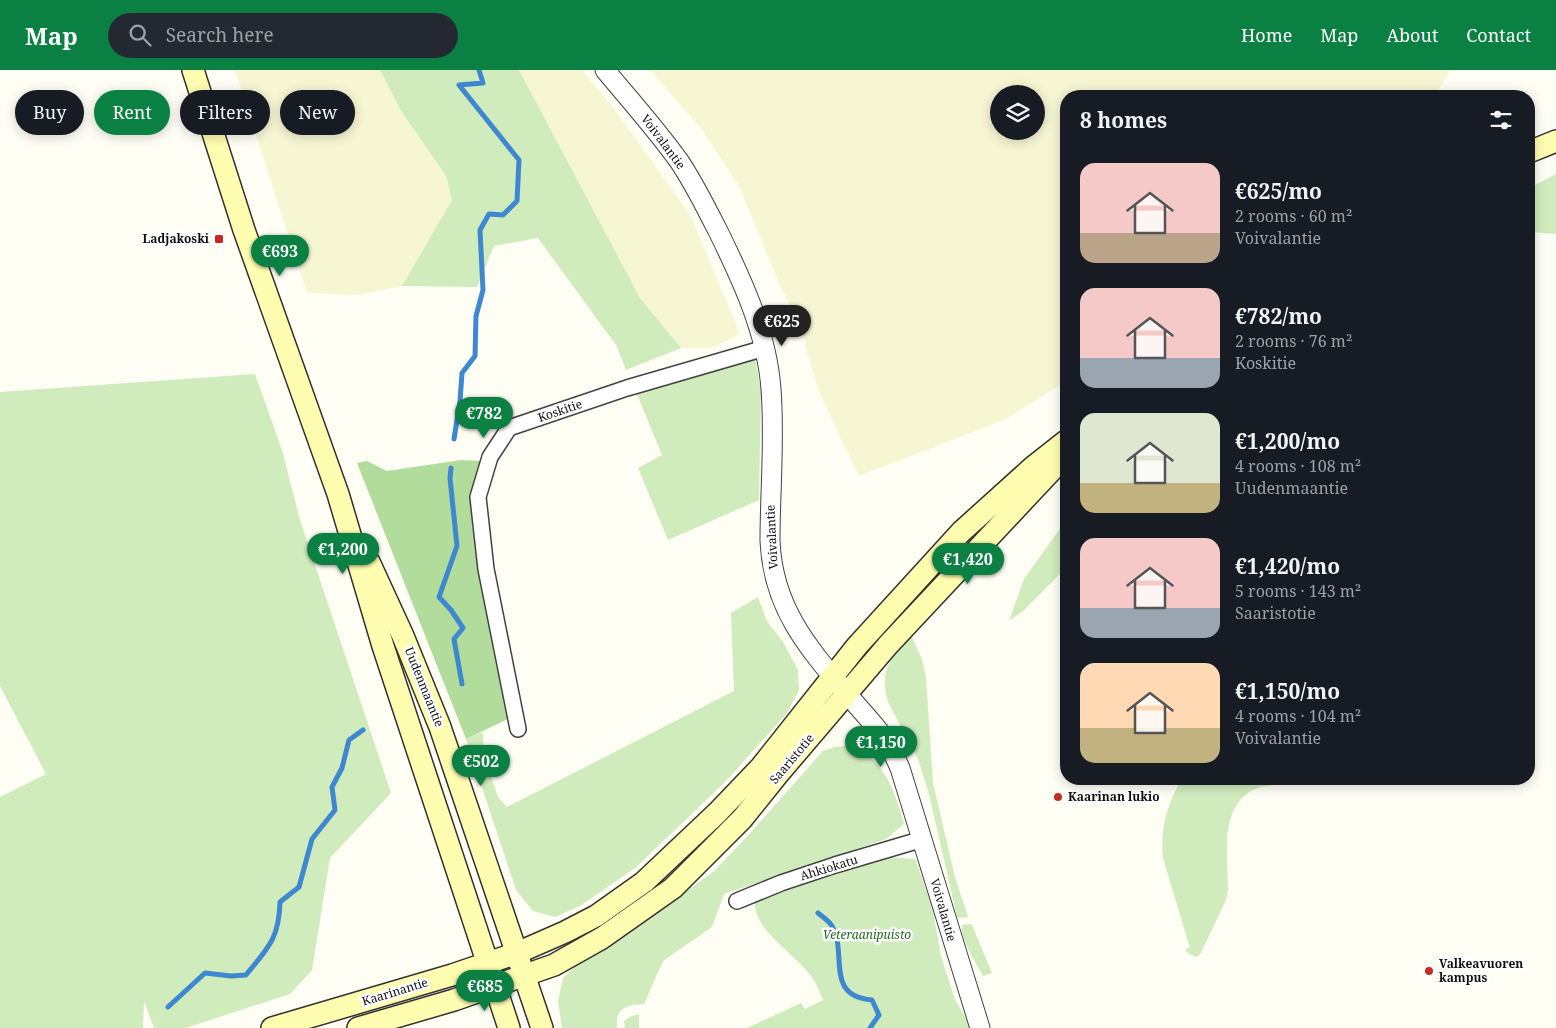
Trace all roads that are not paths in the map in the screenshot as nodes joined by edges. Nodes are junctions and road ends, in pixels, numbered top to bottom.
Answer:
1 (193, 70) edge
2 (605, 70) edge
3 (1556, 140) edge
4 (1535, 149) edge
5 (765, 348) junction
6 (1060, 446) edge
7 (1060, 461) edge
8 (338, 494) junction
9 (832, 676) junction
10 (847, 693) junction
11 (518, 729) dead end
12 (923, 839) junction
13 (737, 901) dead end
14 (517, 953) junction
15 (488, 964) junction
16 (524, 975) junction
17 (495, 986) junction
18 (272, 1028) edge
19 (358, 1028) edge
20 (509, 1028) edge
21 (542, 1028) edge
22 (980, 1028) edge

1 - 8 main road, Uudenmaantie
2 - 5 street, Voivalantie
3 - 4 main road
5 - 9 street, Voivalantie
5 - 11 street, Koskitie
6 - 9 main road, Saaristotie
7 - 10 main road, Saaristotie
8 - 14 main road, Uudenmaantie
8 - 15 main road, Uudenmaantie
9 - 10 street, Voivalantie
9 - 14 main road, Saaristotie
10 - 12 street, Voivalantie
10 - 16 main road, Saaristotie
12 - 13 street, Ahkiokatu
12 - 22 street, Voivalantie
14 - 15 main road, Kaarinantie
14 - 16 main road, Uudenmaantie
15 - 17 main road, Uudenmaantie
15 - 18 main road, Kaarinantie
16 - 17 main road, Saaristotie
16 - 21 main road, Uudenmaantie
17 - 19 main road, Kaarinantie
17 - 20 main road, Uudenmaantie

